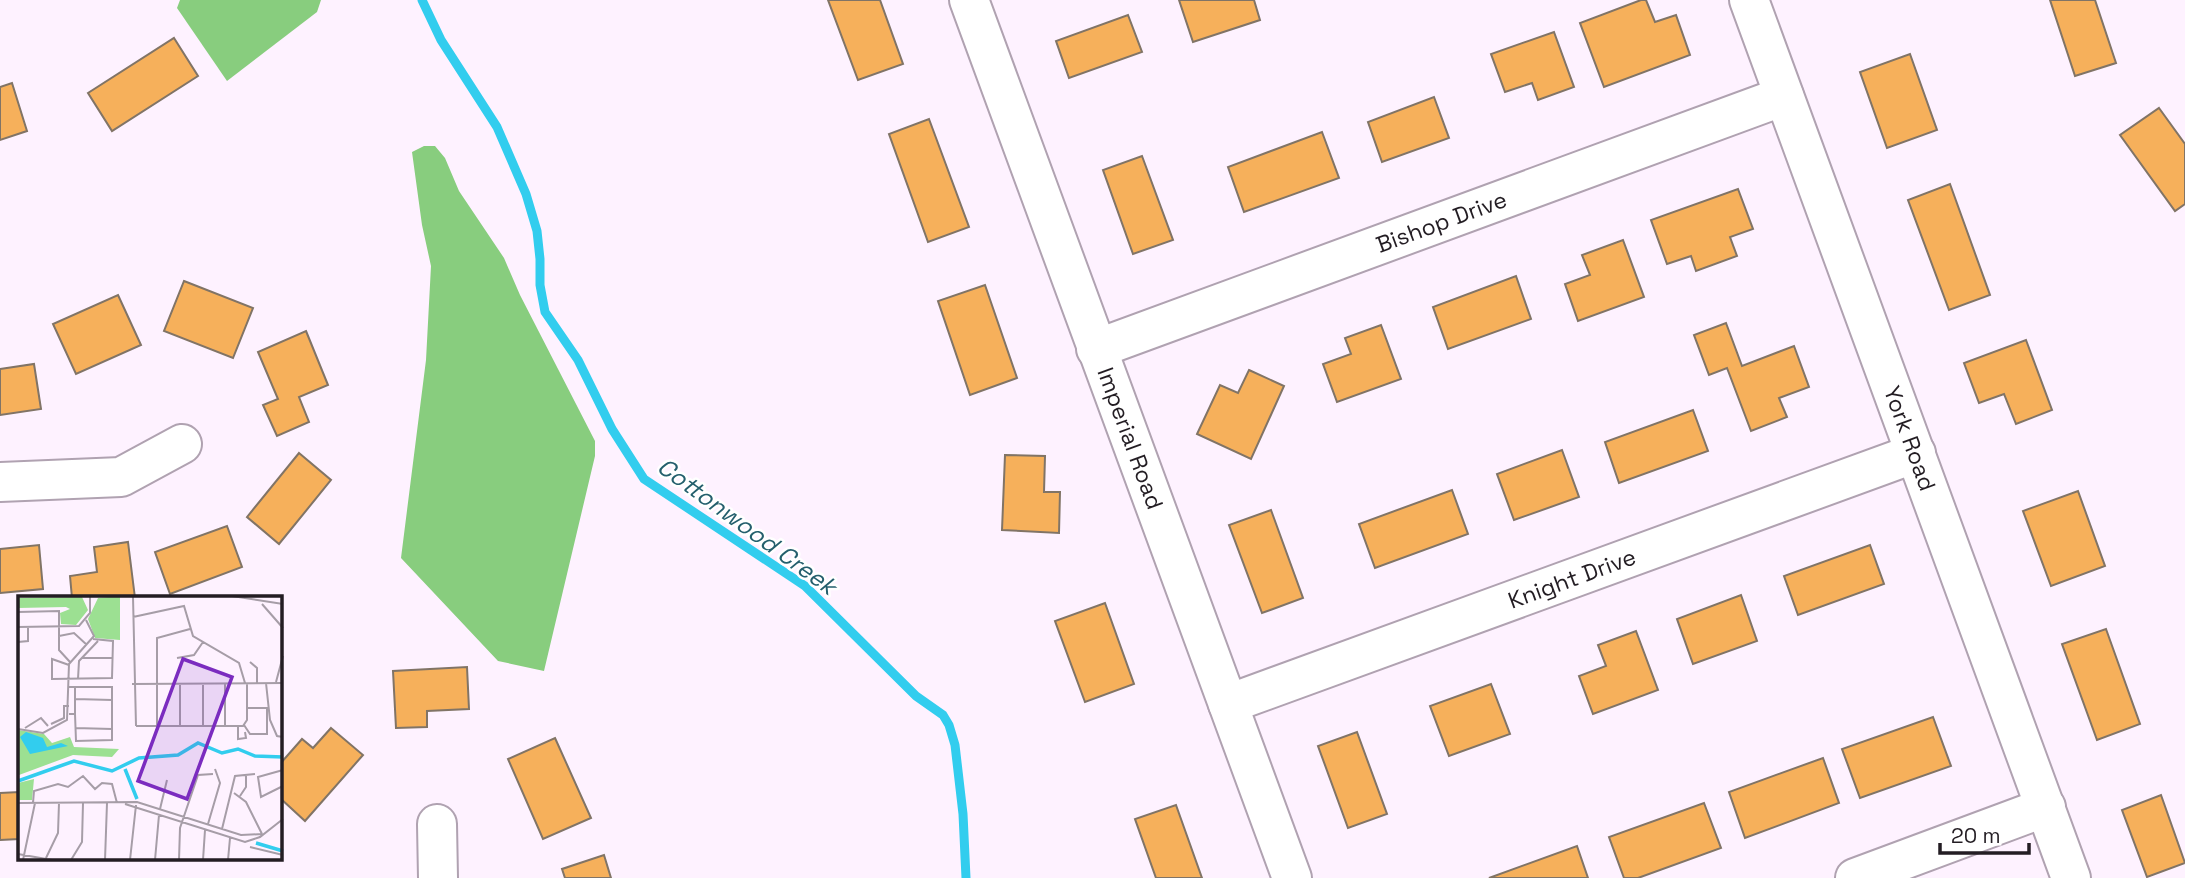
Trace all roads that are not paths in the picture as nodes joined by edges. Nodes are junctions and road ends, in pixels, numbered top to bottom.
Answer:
1 (969, 0) edge
2 (1749, 0) edge
3 (1784, 96) junction
4 (1096, 349) junction
5 (183, 444) dead end
6 (1916, 453) junction
7 (0, 482) edge
8 (1228, 704) junction
9 (2046, 807) junction
10 (437, 824) dead end
11 (438, 878) edge
12 (1292, 878) edge
13 (1855, 878) edge
14 (2071, 878) edge

1 - 4 street, Imperial Road
2 - 3 street, York Road
3 - 4 street, Bishop Drive
3 - 6 street, York Road
4 - 8 street, Imperial Road
5 - 7 street
6 - 8 street, Knight Drive
6 - 9 street, York Road
8 - 12 street, Imperial Road
9 - 13 street
9 - 14 street, York Road
10 - 11 street

